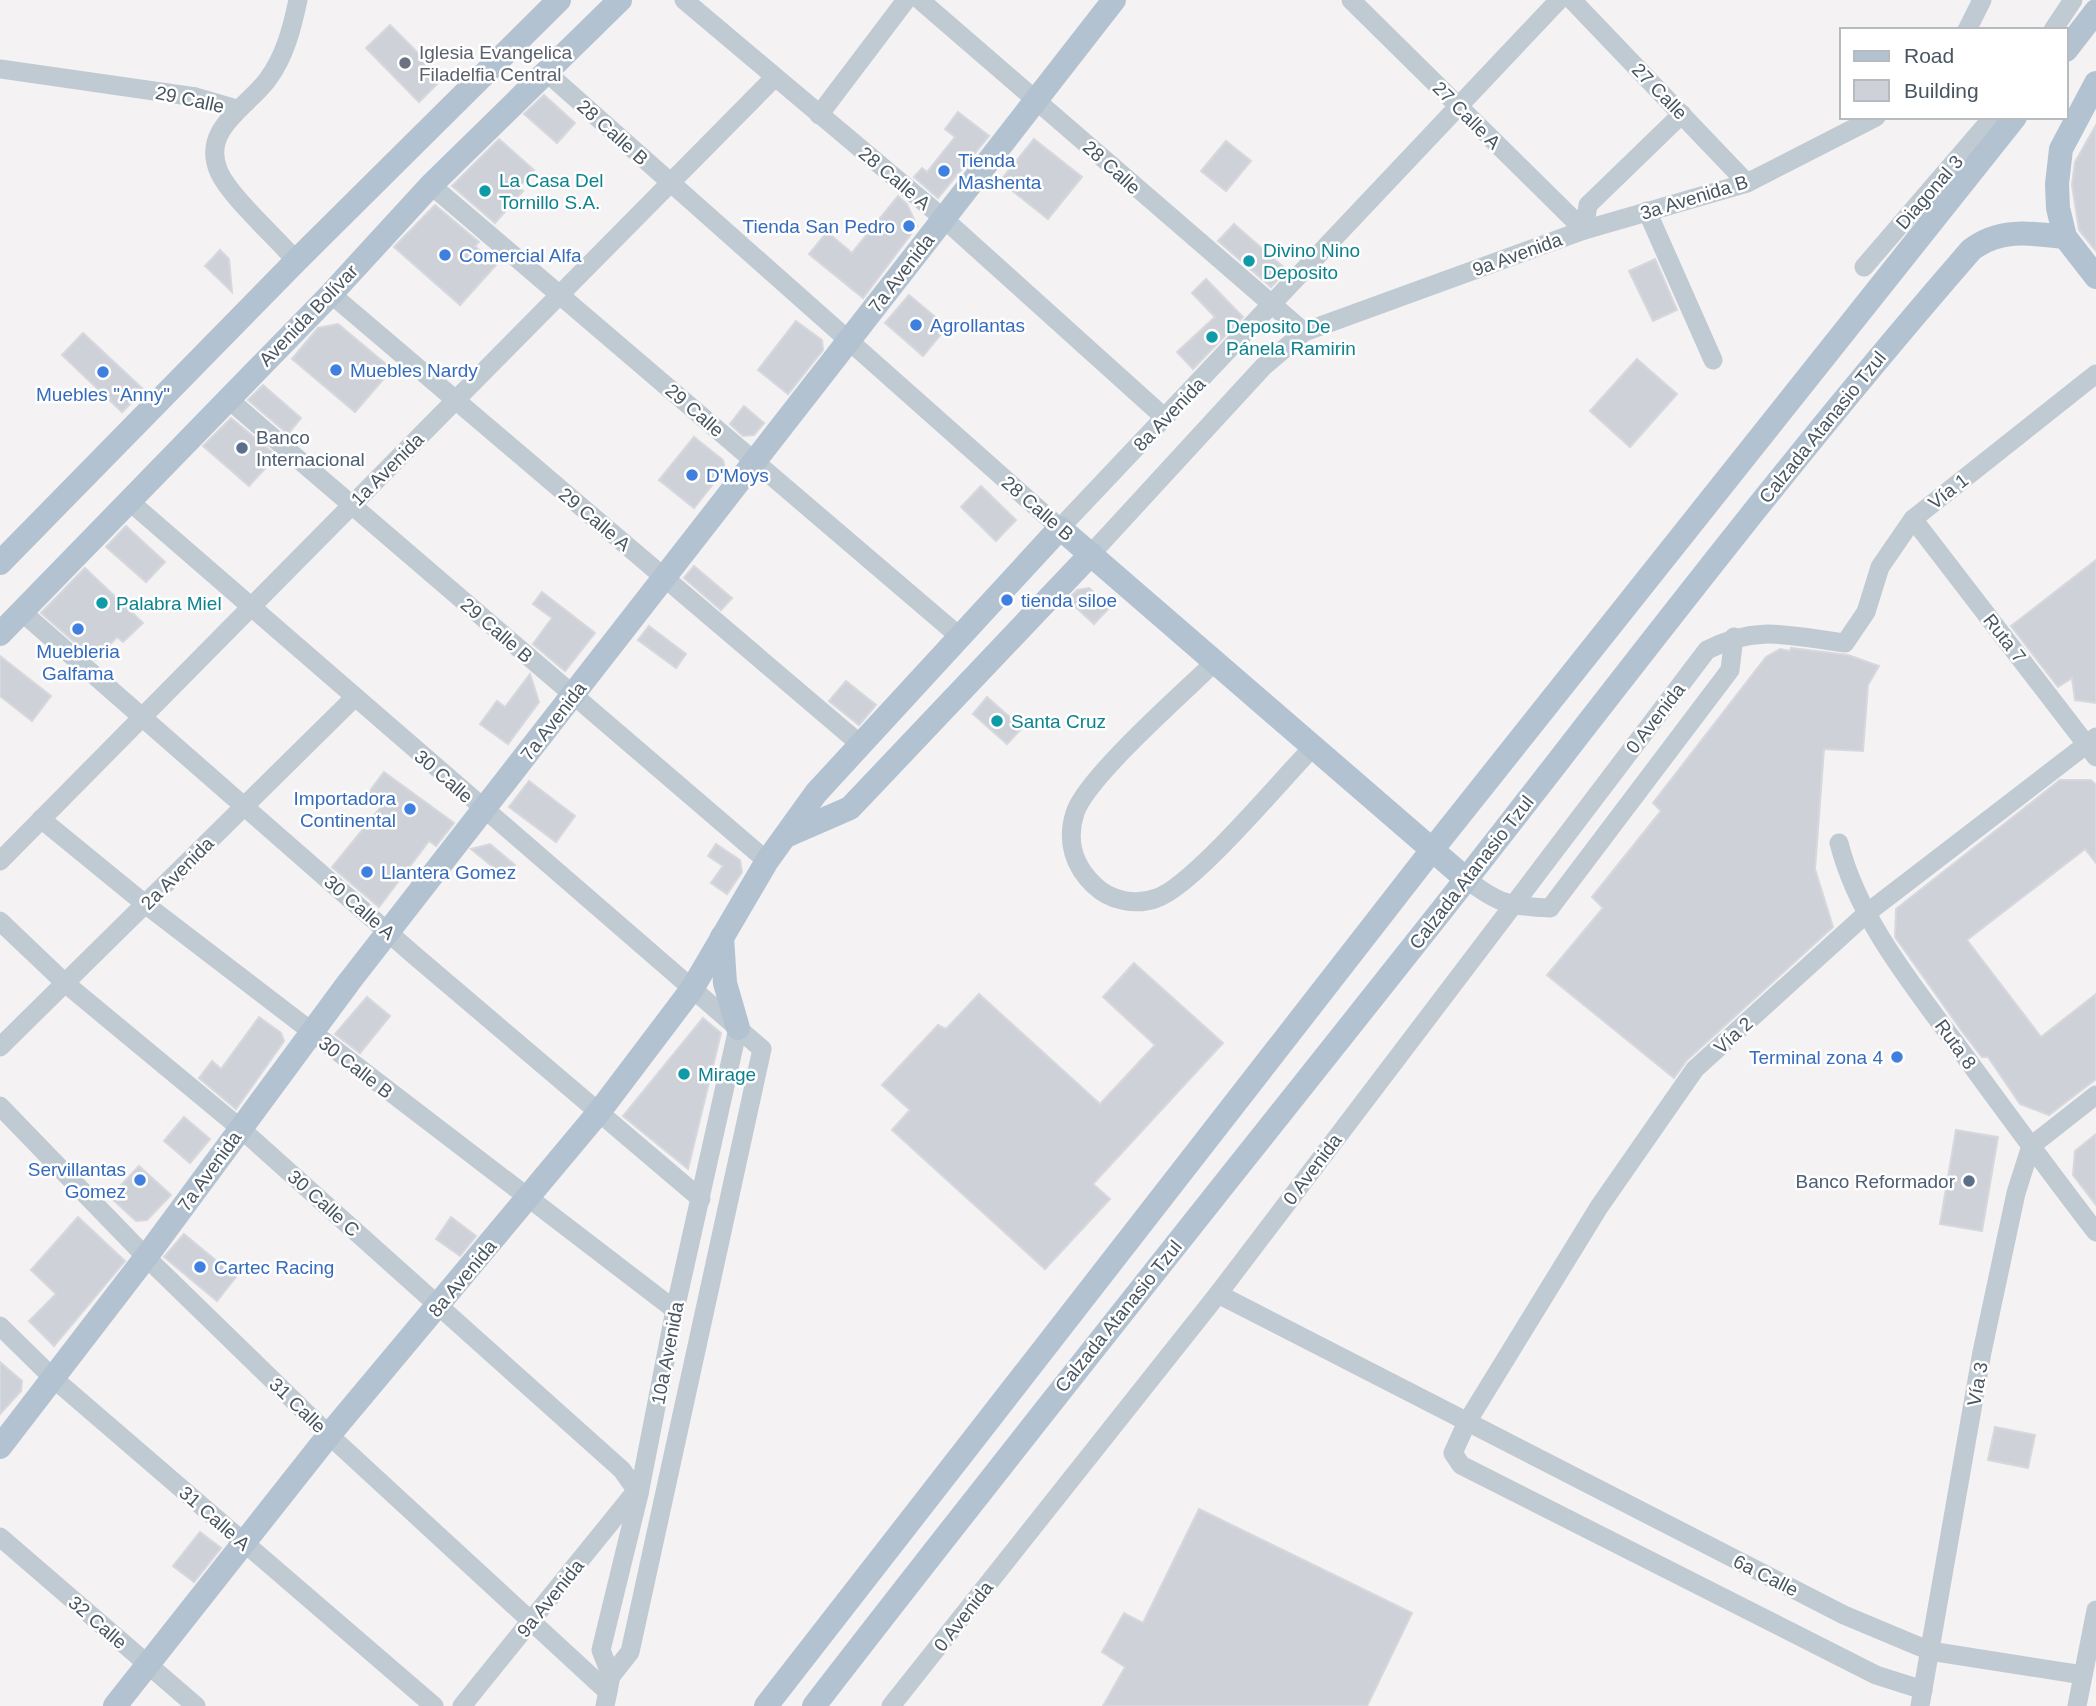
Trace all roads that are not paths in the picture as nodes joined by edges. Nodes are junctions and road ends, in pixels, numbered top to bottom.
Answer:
1 (298, 0) edge
2 (559, 0) edge
3 (620, 0) edge
4 (684, 0) edge
5 (906, 0) edge
6 (920, 0) edge
7 (1114, 0) edge
8 (1351, 0) edge
9 (1559, 0) edge
10 (1573, 0) edge
11 (1982, 0) edge
12 (2073, 0) edge
13 (2096, 11) edge
14 (1968, 28) edge
15 (2054, 28) edge
16 (2068, 47) edge
17 (0, 69) edge
18 (545, 71) junction
19 (775, 78) junction
20 (2096, 83) edge
21 (1038, 101) junction
22 (1460, 107) junction
23 (237, 109) junction
24 (1682, 114) junction
25 (819, 115) junction
26 (1872, 119) edge
27 (1991, 119) edge
28 (2013, 119) edge
29 (1747, 183) junction
30 (670, 184) junction
31 (431, 185) junction
32 (1647, 211) junction
33 (943, 218) junction
34 (1584, 230) junction
35 (2065, 237) junction
36 (296, 261) junction
37 (1864, 267) dead end
38 (2096, 277) edge
39 (331, 294) junction
40 (560, 295) junction
41 (1273, 304) junction
42 (1304, 332) junction
43 (849, 341) junction
44 (1713, 360) dead end
45 (2096, 374) edge
46 (227, 398) junction
47 (456, 400) junction
48 (1165, 418) junction
49 (755, 462) junction
50 (128, 500) junction
51 (352, 506) junction
52 (1913, 519) junction
53 (1060, 528) junction
54 (1091, 554) junction
55 (0, 563) edge
56 (665, 578) junction
57 (251, 607) junction
58 (22, 612) junction
59 (0, 634) edge
60 (959, 636) junction
61 (1734, 637) junction
62 (1845, 643) joint
63 (1215, 662) junction
64 (573, 695) junction
65 (354, 698) junction
66 (142, 717) junction
67 (860, 744) junction
68 (2093, 746) edge
69 (1313, 747) junction
70 (244, 807) junction
71 (484, 810) junction
72 (41, 819) junction
73 (788, 835) junction
74 (1839, 843) dead end
75 (1433, 850) junction
76 (0, 861) edge
77 (767, 861) junction
78 (1466, 879) junction
79 (145, 904) junction
80 (1510, 906) junction
81 (1550, 908) joint
82 (1867, 913) junction
83 (0, 921) edge
84 (389, 932) junction
85 (722, 936) junction
86 (65, 984) junction
87 (692, 989) junction
88 (738, 1028) junction
89 (311, 1032) junction
90 (0, 1047) edge
91 (762, 1049) joint
92 (2096, 1095) edge
93 (0, 1106) edge
94 (599, 1112) junction
95 (240, 1128) junction
96 (2031, 1146) junction
97 (701, 1199) junction
98 (528, 1200) junction
99 (2096, 1232) edge
100 (146, 1257) junction
101 (1218, 1294) junction
102 (437, 1307) junction
103 (675, 1310) junction
104 (0, 1325) edge
105 (52, 1378) junction
106 (1467, 1422) junction
107 (329, 1436) junction
108 (0, 1447) edge
109 (639, 1494) junction
110 (0, 1537) edge
111 (244, 1543) junction
112 (2096, 1609) edge
113 (531, 1622) junction
114 (1930, 1651) junction
115 (147, 1664) junction
116 (2083, 1675) junction
117 (608, 1691) edge
118 (1922, 1698) edge
119 (115, 1706) edge
120 (196, 1706) edge
121 (434, 1706) edge
122 (463, 1706) edge
123 (766, 1706) edge
124 (814, 1706) edge
125 (891, 1706) edge
126 (2077, 1706) edge

1 - 23 street
2 - 36 main road
3 - 18 main road, Avenida Bolívar
4 - 19 street, 28 Calle A
5 - 25 street
6 - 21 street, 28 Calle
7 - 21 main road, 7a Avenida
8 - 22 street, 27 Calle A
9 - 22 street, 8a Avenida
10 - 24 street, 27 Calle
11 - 14 street
12 - 15 street
13 - 16 main road
17 - 23 street, 29 Calle
18 - 30 street, 28 Calle B
18 - 31 main road, Avenida Bolívar
19 - 25 street, 28 Calle A
19 - 30 street, 1a Avenida
20 - 35 main road
21 - 33 main road, 7a Avenida
21 - 41 street, 28 Calle
22 - 34 street, 27 Calle A
22 - 41 street, 8a Avenida
23 - 36 street, 29 Calle
24 - 29 street, 27 Calle
24 - 34 street, 9a Avenida
25 - 33 street, 28 Calle A
26 - 29 street, 3a Avenida B
27 - 37 street, Diagonal 3
28 - 75 main road, Calzada Atanasio Tzul
29 - 32 street, 3a Avenida B
30 - 40 street, 1a Avenida
30 - 43 street, 28 Calle B
31 - 39 main road, Avenida Bolívar
31 - 40 street, 29 Calle
32 - 34 street, 3a Avenida B
32 - 44 street
33 - 43 main road, 7a Avenida
33 - 48 street, 28 Calle A
34 - 42 street, 9a Avenida
35 - 38 main road
35 - 78 main road, Calzada Atanasio Tzul
36 - 55 main road
39 - 46 main road, Avenida Bolívar
39 - 47 street, 29 Calle A
40 - 47 street, 1a Avenida
40 - 49 street, 29 Calle
41 - 42 street, 28 Calle
41 - 48 street, 8a Avenida
42 - 54 street, 8a Avenida
43 - 49 main road, 7a Avenida
43 - 53 street, 28 Calle B
45 - 52 street, Vía 1
46 - 50 main road, Avenida Bolívar
46 - 51 street, 29 Calle B
47 - 51 street, 1a Avenida
47 - 56 street, 29 Calle A
48 - 53 street, 8a Avenida
49 - 56 main road, 7a Avenida
49 - 60 street, 29 Calle
50 - 57 street, 30 Calle
50 - 58 main road, Avenida Bolívar
51 - 57 street, 1a Avenida
51 - 64 street, 29 Calle B
52 - 62 street, Vía 1
52 - 68 street, Ruta 7
53 - 54 main road, 28 Calle B
53 - 60 main road, 8a Avenida
54 - 63 main road, 28 Calle B
54 - 73 main road, 8a Avenida
56 - 64 main road, 7a Avenida
56 - 67 street, 29 Calle A
57 - 65 street, 30 Calle
57 - 66 street, 1a Avenida
58 - 59 main road, Avenida Bolívar
58 - 66 street, 30 Calle A
60 - 67 main road, 8a Avenida
61 - 62 street, 0 Avenida
61 - 80 street, 0 Avenida
61 - 81 street, 0 Avenida
63 - 69 main road, 28 Calle B
63 - 69 street
64 - 71 main road, 7a Avenida
64 - 77 street, 29 Calle B
65 - 70 street, 2a Avenida
65 - 71 street, 30 Calle
66 - 70 street, 30 Calle A
66 - 72 street, 1a Avenida
67 - 73 main road, 8a Avenida
68 - 82 street, Vía 2
69 - 75 main road, 28 Calle B
70 - 79 street, 2a Avenida
70 - 84 street, 30 Calle A
71 - 84 main road, 7a Avenida
71 - 87 street, 30 Calle
72 - 76 street, 1a Avenida
72 - 79 street, 30 Calle B
73 - 77 main road, 8a Avenida
74 - 82 street, Ruta 8
75 - 78 main road, 28 Calle B
75 - 123 main road, Calzada Atanasio Tzul
77 - 85 main road, 8a Avenida
78 - 80 street, 28 Calle B
78 - 124 main road, Calzada Atanasio Tzul
79 - 86 street, 2a Avenida
79 - 89 street, 30 Calle B
80 - 81 street, 28 Calle B
80 - 101 street, 0 Avenida
82 - 96 street, Ruta 8
82 - 106 street, Vía 2
83 - 86 street, 30 Calle C
84 - 89 main road, 7a Avenida
84 - 94 street, 30 Calle A
85 - 87 main road, 8a Avenida
85 - 88 main road
86 - 90 street, 2a Avenida
86 - 95 street, 30 Calle C
87 - 88 street, 30 Calle
87 - 94 main road, 8a Avenida
88 - 91 street, 30 Calle
88 - 97 street, 10a Avenida
89 - 95 main road, 7a Avenida
89 - 98 street, 30 Calle B
91 - 117 street, 10a Avenida
92 - 96 street
93 - 100 street, 31 Calle
94 - 97 street, 30 Calle A
94 - 98 main road, 8a Avenida
95 - 100 main road, 7a Avenida
95 - 102 street, 30 Calle C
96 - 99 street, Ruta 8
96 - 114 street, Vía 3
97 - 103 street, 10a Avenida
98 - 102 main road, 8a Avenida
98 - 103 street, 30 Calle B
100 - 105 main road, 7a Avenida
100 - 107 street, 31 Calle
101 - 106 street, 6a Calle
101 - 125 street, 0 Avenida
102 - 107 main road, 8a Avenida
102 - 109 street, 30 Calle C
103 - 109 street, 10a Avenida
104 - 105 street, 31 Calle A
105 - 108 main road, 7a Avenida
105 - 111 street, 31 Calle A
106 - 114 street, 6a Calle
106 - 118 street, 6a Calle
107 - 111 main road, 8a Avenida
107 - 113 street, 31 Calle
109 - 113 street, 9a Avenida
109 - 117 street, 10a Avenida
110 - 115 street, 32 Calle
111 - 115 main road, 8a Avenida
111 - 121 street, 31 Calle A
112 - 116 street
113 - 117 street, 31 Calle
113 - 122 street, 9a Avenida
114 - 116 street, 6a Calle
114 - 118 street, Vía 3
115 - 119 main road, 8a Avenida
115 - 120 street, 32 Calle
116 - 126 street

